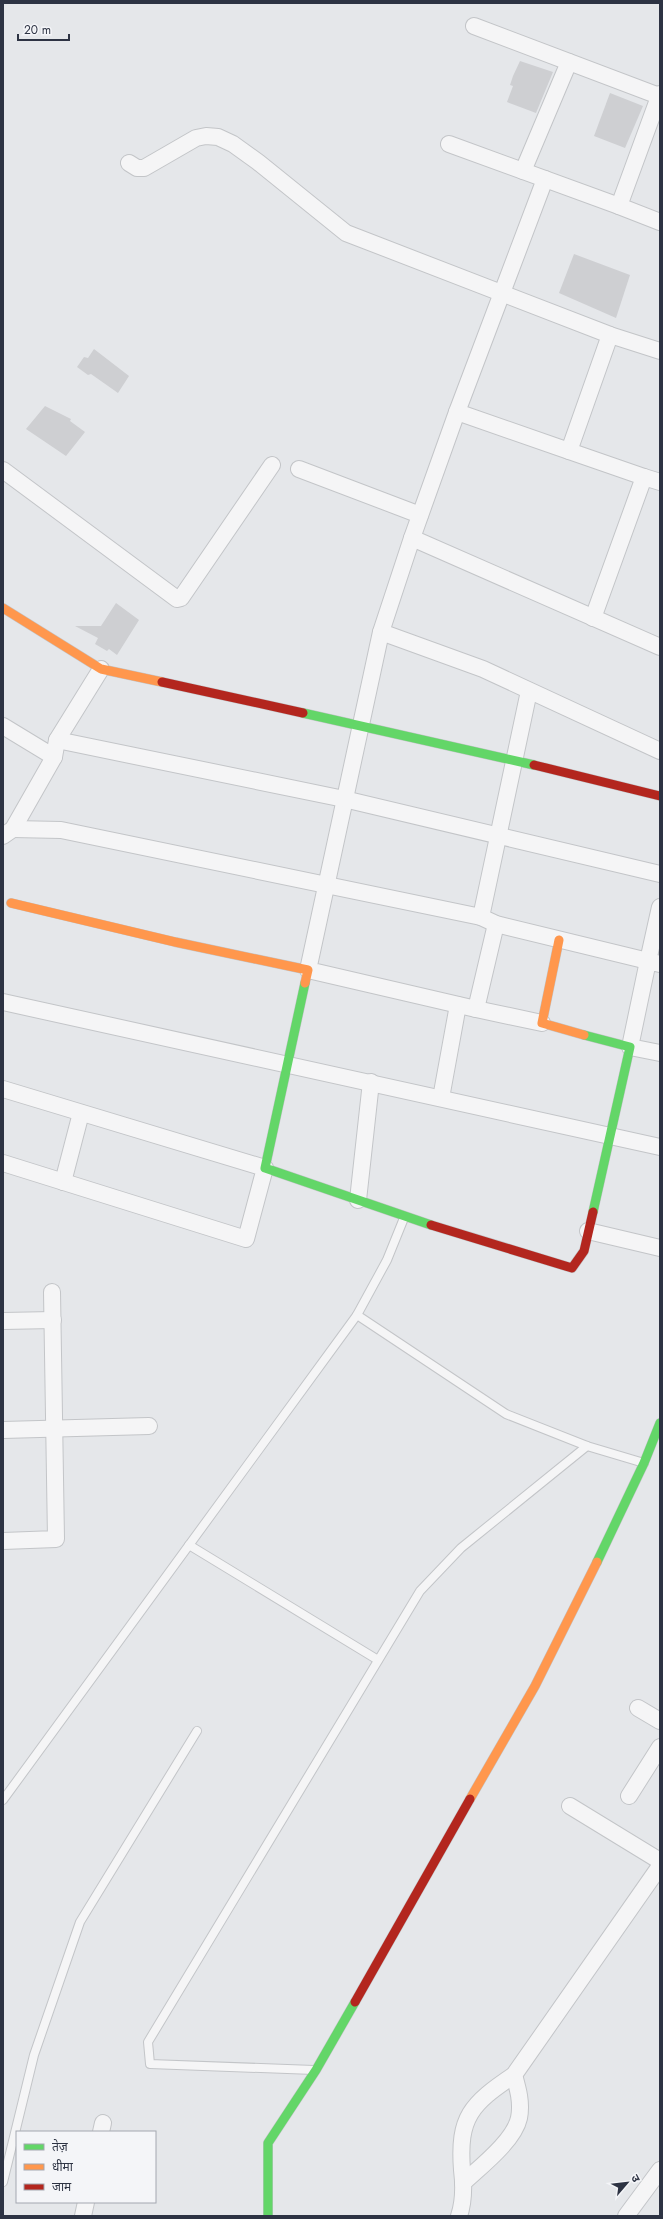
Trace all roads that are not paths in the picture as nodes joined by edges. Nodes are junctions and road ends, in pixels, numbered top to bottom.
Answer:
1 (474, 26) dead end
2 (569, 62) junction
3 (660, 95) edge
4 (449, 144) dead end
5 (129, 164) dead end
6 (523, 171) junction
7 (545, 179) junction
8 (619, 206) junction
9 (660, 222) edge
10 (502, 294) junction
11 (610, 335) junction
12 (660, 351) edge
13 (457, 412) junction
14 (569, 452) junction
15 (272, 465) dead end
16 (299, 469) dead end
17 (3, 470) edge
18 (644, 477) junction
19 (660, 482) edge
20 (420, 515) junction
21 (412, 538) junction
22 (3, 608) edge
23 (593, 618) junction
24 (381, 632) junction
25 (660, 647) edge
26 (101, 669) junction
27 (529, 690) junction
28 (3, 726) edge
29 (360, 727) junction
30 (57, 740) junction
31 (660, 751) edge
32 (54, 756) junction
33 (514, 760) junction
34 (660, 796) edge
35 (344, 799) junction
36 (8, 832) edge
37 (499, 836) junction
38 (660, 874) edge
39 (326, 886) junction
40 (12, 903) dead end
41 (660, 907) edge
42 (481, 918) junction
43 (496, 924) junction
44 (559, 940) junction
45 (654, 963) edge
46 (308, 970) junction
47 (3, 1002) edge
48 (458, 1005) junction
49 (476, 1009) junction
50 (542, 1023) junction
51 (630, 1047) junction
52 (660, 1052) edge
53 (289, 1064) junction
54 (371, 1082) junction
55 (3, 1089) edge
56 (441, 1098) junction
57 (81, 1113) junction
58 (609, 1136) junction
59 (660, 1147) edge
60 (3, 1163) edge
61 (265, 1168) junction
62 (63, 1182) junction
63 (358, 1200) junction
64 (404, 1217) junction
65 (588, 1231) junction
66 (660, 1248) edge
67 (52, 1292) dead end
68 (357, 1315) junction
69 (53, 1320) junction
70 (3, 1321) edge
71 (660, 1423) edge
72 (149, 1426) dead end
73 (54, 1429) junction
74 (3, 1430) edge
75 (587, 1446) junction
76 (644, 1463) junction
77 (3, 1541) edge
78 (190, 1545) junction
79 (378, 1660) junction
80 (638, 1708) dead end
81 (660, 1722) edge
82 (197, 1731) dead end
83 (660, 1747) edge
84 (629, 1796) dead end
85 (3, 1800) edge
86 (570, 1806) dead end
87 (660, 1861) edge
88 (660, 1866) edge
89 (316, 2070) junction
90 (514, 2075) junction
91 (660, 2170) edge
92 (3, 2182) edge
93 (463, 2184) junction
94 (86, 2203) edge
95 (83, 2216) edge
96 (268, 2216) edge
97 (459, 2216) edge
98 (626, 2216) edge

1 - 2 street
2 - 3 street
2 - 6 street
3 - 8 street
4 - 6 street
5 - 10 street
6 - 7 street
7 - 8 street
7 - 10 street
8 - 9 street
10 - 11 street
10 - 13 street
11 - 12 street
11 - 14 street
13 - 14 street
13 - 20 street
14 - 18 street
15 - 17 street
16 - 20 street
18 - 19 street
18 - 23 street
20 - 21 street
21 - 23 street
21 - 24 street
22 - 26 street
23 - 25 street
24 - 27 street
24 - 29 street
26 - 29 street
26 - 30 street
27 - 31 street
27 - 33 street
28 - 32 street
29 - 33 street
29 - 35 street
30 - 32 street
30 - 35 street
32 - 36 street
33 - 34 street
33 - 37 street
35 - 37 street
35 - 39 street
36 - 39 street
37 - 38 street
37 - 42 street
39 - 42 street
39 - 46 street
40 - 46 street
41 - 45 street
42 - 43 street
43 - 44 street
43 - 49 street
44 - 45 street
44 - 50 street
45 - 51 street
46 - 48 street
46 - 53 street
47 - 53 street
48 - 49 street
48 - 56 street
49 - 50 street
50 - 51 street
51 - 52 street
51 - 58 street
53 - 54 street
53 - 61 street
54 - 56 street
54 - 63 street
55 - 57 street
56 - 58 street
57 - 61 street
57 - 62 street
58 - 59 street
58 - 65 street
60 - 62 street
61 - 62 street
61 - 63 street
63 - 64 street
64 - 65 street
64 - 68 lane
65 - 66 street
67 - 69 street
68 - 75 lane
68 - 78 lane
69 - 70 street
69 - 73 street
71 - 76 street
72 - 73 street
73 - 74 street
73 - 77 street
75 - 76 lane
75 - 79 lane
76 - 89 street
78 - 79 lane
78 - 85 lane
79 - 89 lane
80 - 81 street
82 - 92 lane
83 - 84 street
86 - 87 street
88 - 90 street
89 - 96 street
90 - 93 street
90 - 93 street
91 - 98 street
93 - 97 street
94 - 95 street

